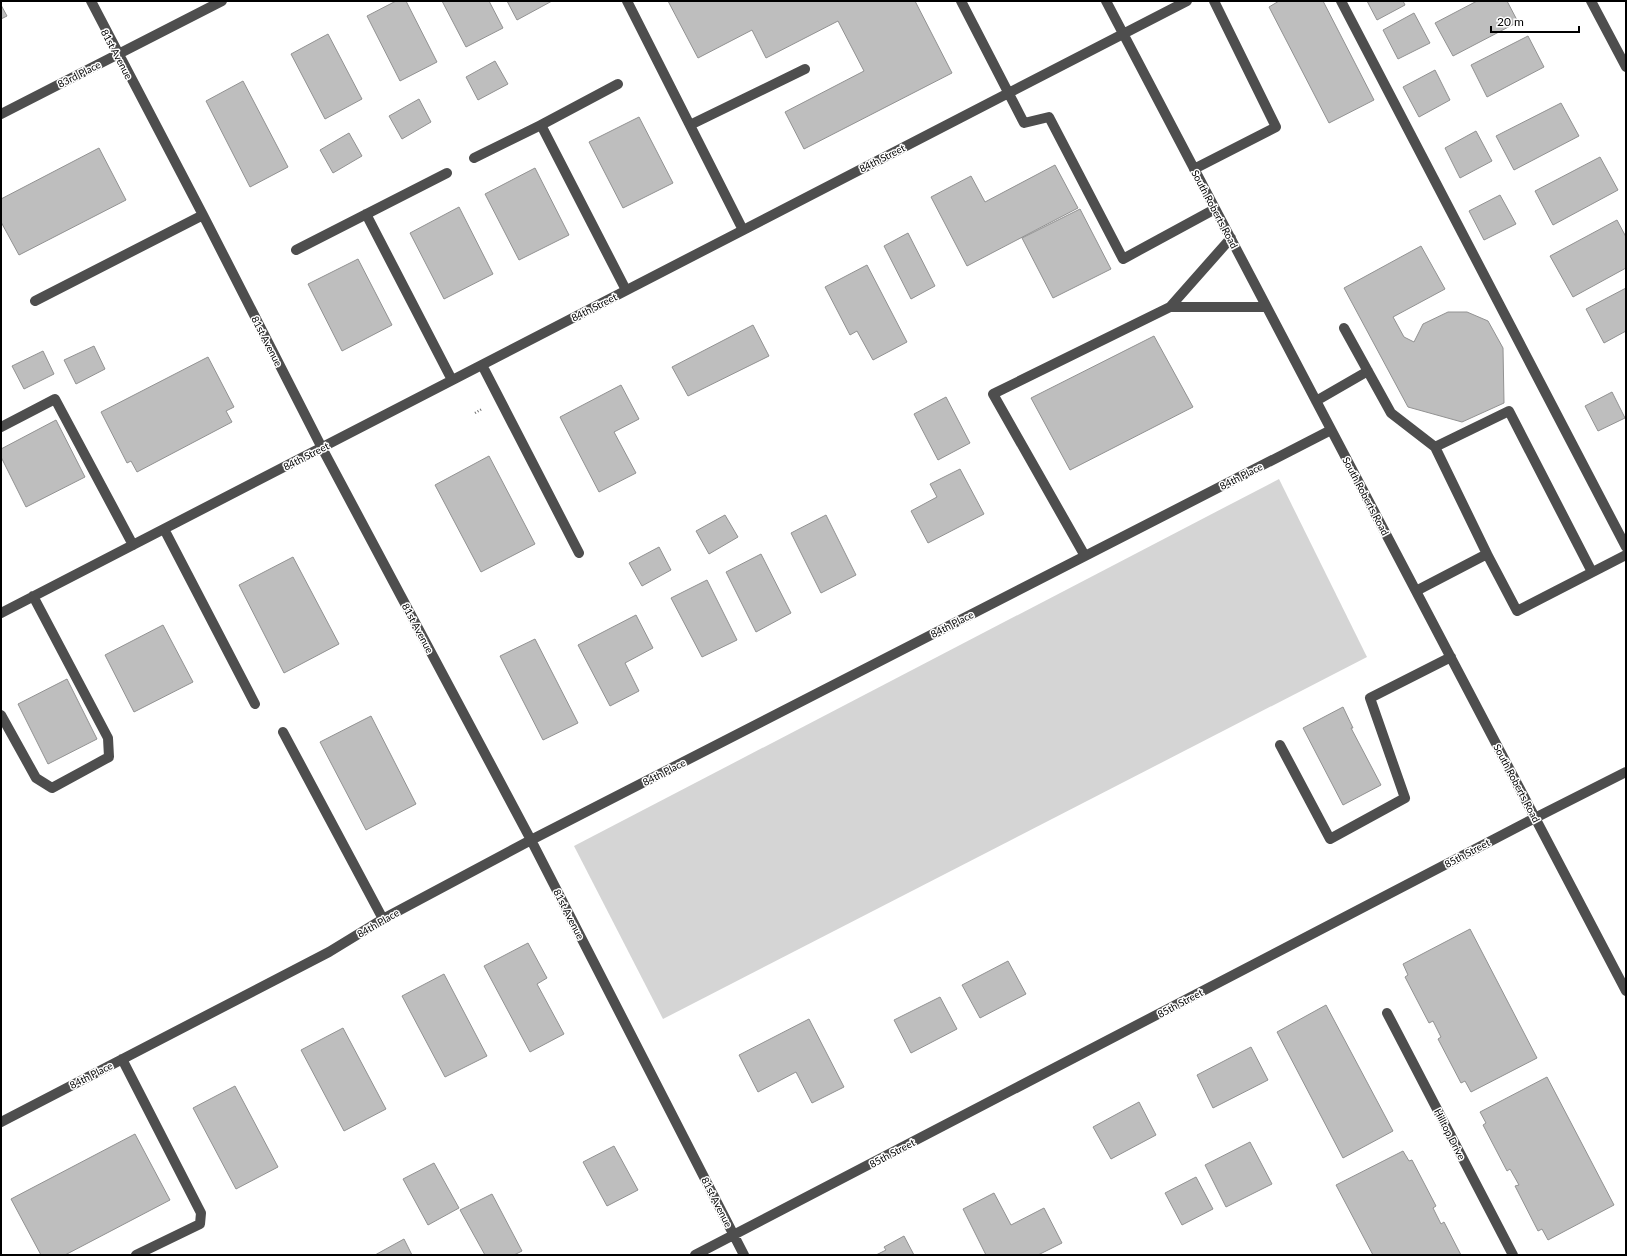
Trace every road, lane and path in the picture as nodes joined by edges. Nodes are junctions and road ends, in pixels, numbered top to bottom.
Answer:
1 (90, 1) edge
2 (222, 1) edge
3 (627, 1) edge
4 (961, 1) edge
5 (1106, 1) edge
6 (1188, 1) edge
7 (1214, 1) edge
8 (1341, 1) edge
9 (1590, 1) edge
10 (1123, 33) junction
11 (118, 54) junction
12 (1626, 67) edge
13 (805, 69) dead end
14 (618, 84) dead end
15 (1008, 92) junction
16 (1, 114) edge
17 (541, 125) junction
18 (690, 125) junction
19 (474, 158) dead end
20 (1194, 169) junction
21 (447, 173) dead end
22 (1215, 209) junction
23 (366, 214) junction
24 (203, 215) junction
25 (743, 230) junction
26 (1230, 238) junction
27 (296, 250) dead end
28 (626, 290) junction
29 (36, 301) dead end
30 (1170, 306) junction
31 (1266, 306) junction
32 (1344, 328) dead end
33 (482, 365) junction
34 (1368, 371) junction
35 (452, 380) junction
36 (1316, 401) junction
37 (1, 427) edge
38 (1332, 430) junction
39 (1435, 447) junction
40 (322, 448) junction
41 (164, 529) junction
42 (133, 545) junction
43 (1626, 547) edge
44 (580, 553) dead end
45 (1487, 554) junction
46 (1626, 554) edge
47 (1085, 556) junction
48 (1592, 572) junction
49 (1416, 591) junction
50 (33, 596) junction
51 (1, 613) edge
52 (1450, 657) junction
53 (255, 704) dead end
54 (1, 715) edge
55 (283, 732) dead end
56 (1280, 745) dead end
57 (1626, 772) edge
58 (1535, 818) junction
59 (531, 840) junction
60 (383, 919) junction
61 (1626, 992) edge
62 (1387, 1013) dead end
63 (122, 1059) junction
64 (1, 1122) edge
65 (734, 1235) junction
66 (136, 1255) edge
67 (695, 1255) edge
68 (744, 1255) edge
69 (1513, 1255) edge

1 - 11 street, 81st Avenue
2 - 11 street, 83rd Place
3 - 18 street
4 - 15 street
5 - 10 street, South Roberts Road
6 - 10 street, 84th Street
7 - 20 street
8 - 43 street
9 - 12 street
10 - 15 street, 84th Street
10 - 20 street, South Roberts Road
11 - 16 street, 83rd Place
11 - 24 street, 81st Avenue
13 - 18 street
14 - 17 street
15 - 22 street
15 - 25 street, 84th Street
17 - 19 street
17 - 28 street
18 - 25 street
20 - 22 street, South Roberts Road
21 - 23 street
22 - 26 street, South Roberts Road
23 - 27 street
23 - 35 street
24 - 29 street
24 - 40 street, 81st Avenue
25 - 28 street, 84th Street
26 - 30 street
26 - 31 street, South Roberts Road
28 - 33 street, 84th Street
30 - 31 street
30 - 47 street
31 - 36 street, South Roberts Road
32 - 34 street
33 - 35 street, 84th Street
33 - 44 street
34 - 36 street
34 - 39 street
35 - 40 street, 84th Street
36 - 38 street, South Roberts Road
37 - 42 street
38 - 47 street, 84th Place
38 - 49 street, South Roberts Road
39 - 45 street
39 - 48 street
40 - 41 street, 84th Street
40 - 59 street, 81st Avenue
41 - 42 street, 84th Street
41 - 53 street
42 - 50 street, 84th Street
45 - 48 street
45 - 49 street
46 - 48 street
47 - 59 street, 84th Place
49 - 52 street, South Roberts Road
50 - 51 street, 84th Street
50 - 54 street
52 - 56 street
52 - 58 street, South Roberts Road
55 - 60 street
57 - 58 street, 85th Street
58 - 61 street, South Roberts Road
58 - 65 street, 85th Street
59 - 60 street, 84th Place
59 - 65 street, 81st Avenue
60 - 63 street, 84th Place
62 - 69 street, Hilltop Drive
63 - 64 street, 84th Place
63 - 66 street
65 - 67 street, 85th Street
65 - 68 street, 81st Avenue

